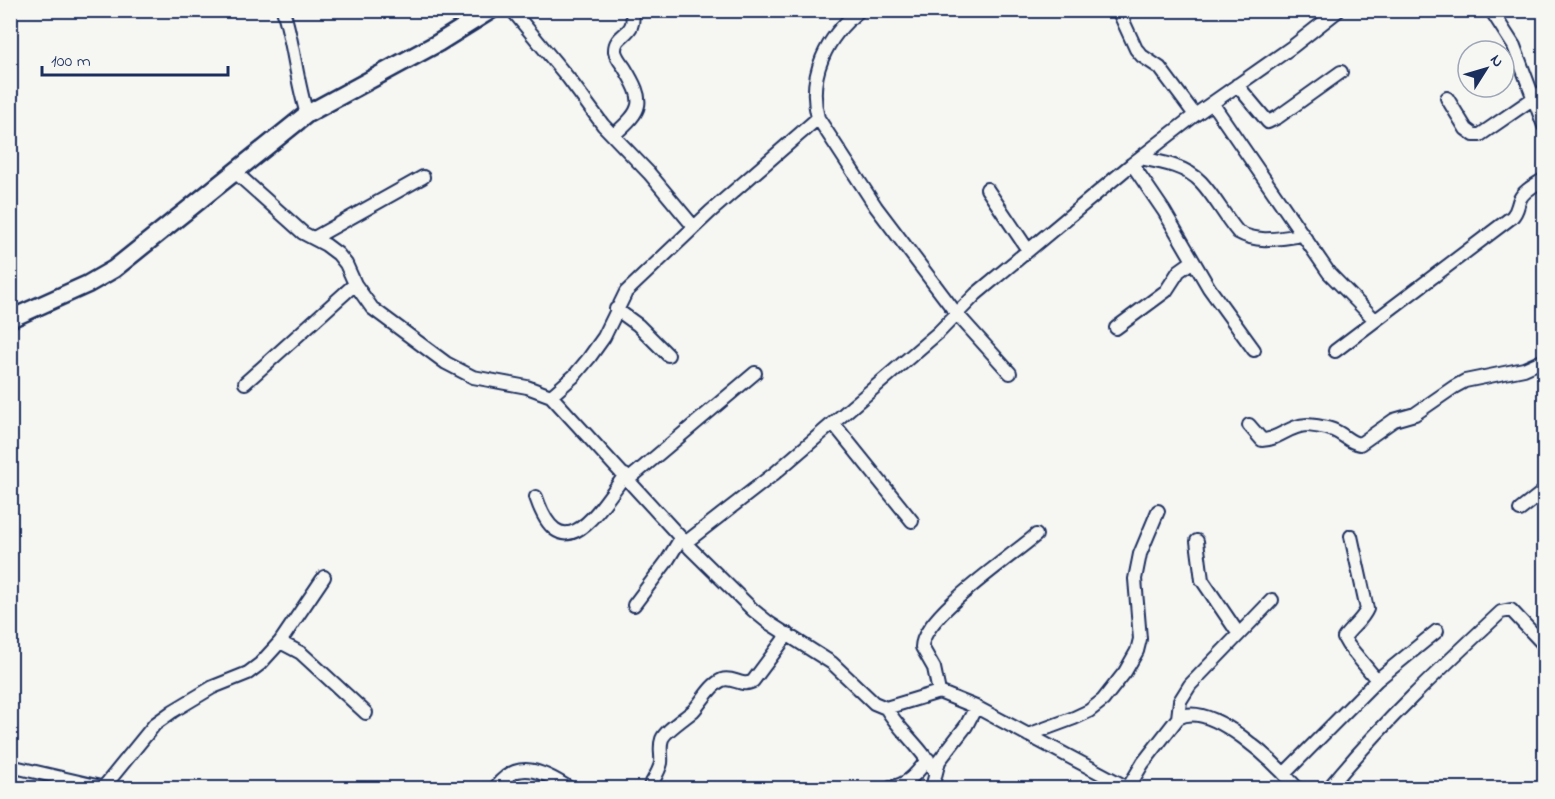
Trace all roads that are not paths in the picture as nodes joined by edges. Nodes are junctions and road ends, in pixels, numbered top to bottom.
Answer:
1 (283, 10) edge
2 (491, 10) edge
3 (512, 10) edge
4 (631, 10) edge
5 (860, 10) edge
6 (1118, 10) edge
7 (1339, 10) edge
8 (1491, 10) edge
9 (1341, 72) dead end
10 (1237, 85) junction
11 (1539, 94) edge
12 (1447, 98) dead end
13 (1212, 103) junction
14 (308, 114) junction
15 (1195, 115) junction
16 (818, 118) junction
17 (1545, 126) edge
18 (614, 135) junction
19 (1136, 161) junction
20 (235, 172) junction
21 (423, 177) dead end
22 (1545, 178) edge
23 (987, 189) dead end
24 (694, 227) junction
25 (1303, 235) junction
26 (314, 238) junction
27 (1028, 250) junction
28 (1193, 261) junction
29 (355, 284) junction
30 (616, 309) junction
31 (956, 313) junction
32 (10, 319) edge
33 (1375, 320) junction
34 (1116, 328) dead end
35 (1254, 350) dead end
36 (1335, 351) dead end
37 (668, 355) dead end
38 (1545, 360) edge
39 (755, 373) dead end
40 (1010, 374) dead end
41 (245, 383) dead end
42 (551, 396) junction
43 (833, 423) junction
44 (1249, 425) dead end
45 (627, 478) junction
46 (1545, 491) edge
47 (536, 497) dead end
48 (1520, 510) dead end
49 (1158, 511) dead end
50 (912, 521) dead end
51 (1036, 536) dead end
52 (1351, 536) dead end
53 (683, 540) junction
54 (1197, 540) dead end
55 (324, 577) dead end
56 (1272, 600) dead end
57 (634, 605) dead end
58 (1437, 631) dead end
59 (1238, 633) junction
60 (788, 634) junction
61 (280, 642) junction
62 (1545, 645) edge
63 (1377, 680) junction
64 (939, 693) junction
65 (976, 707) junction
66 (886, 708) junction
67 (366, 713) dead end
68 (1178, 718) junction
69 (1028, 735) junction
70 (928, 759) junction
71 (10, 766) edge
72 (936, 773) junction
73 (1284, 774) junction
74 (104, 788) edge
75 (495, 789) edge
76 (569, 789) edge
77 (649, 789) edge
78 (890, 789) edge
79 (932, 789) edge
80 (1128, 789) edge
81 (1297, 789) edge
82 (1329, 789) edge

1 - 14 street
2 - 14 main road
3 - 18 street
4 - 18 street
5 - 16 street
6 - 15 street
7 - 10 street
8 - 11 street
9 - 10 street
10 - 13 street
11 - 12 street
11 - 17 street
13 - 15 street
13 - 25 street
14 - 20 main road
15 - 19 street
16 - 24 street
16 - 31 street
18 - 24 street
19 - 25 street
19 - 27 street
19 - 28 street
20 - 26 street
20 - 32 main road
21 - 26 street
22 - 33 street
23 - 27 street
24 - 30 street
25 - 33 street
26 - 29 street
27 - 31 street
28 - 34 street
28 - 35 street
29 - 41 street
29 - 42 street
30 - 37 street
30 - 42 street
31 - 40 street
31 - 43 street
33 - 36 street
38 - 44 street
39 - 45 street
42 - 45 street
43 - 50 street
43 - 53 street
45 - 47 street
45 - 53 street
46 - 48 street
49 - 69 street
51 - 64 street
52 - 63 street
53 - 57 street
53 - 60 street
54 - 59 street
55 - 61 street
56 - 59 street
58 - 63 street
59 - 68 street
60 - 66 street
60 - 77 street
61 - 67 street
61 - 74 street
62 - 82 street
63 - 73 street
64 - 65 street
64 - 66 street
65 - 69 street
65 - 72 street
66 - 70 street
68 - 73 street
68 - 80 street
69 - 80 street
70 - 72 street
70 - 78 street
71 - 74 street
72 - 79 street
73 - 81 street
75 - 76 street

